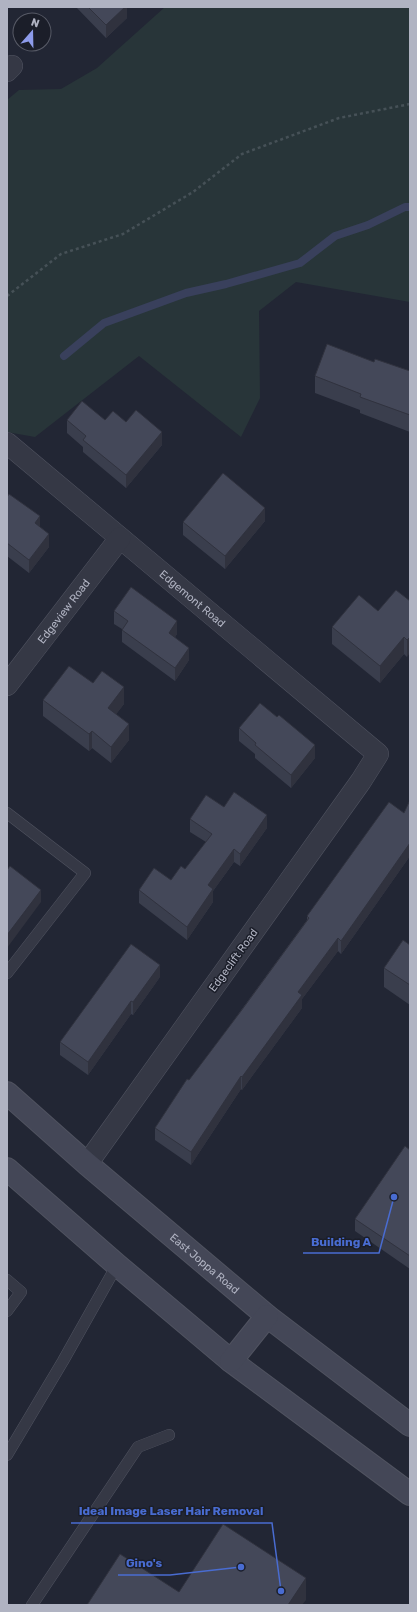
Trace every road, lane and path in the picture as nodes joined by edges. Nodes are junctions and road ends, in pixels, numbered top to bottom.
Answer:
1 (410, 104) edge
2 (7, 296) edge
3 (7, 443) edge
4 (120, 538) junction
5 (7, 685) edge
6 (378, 754) joint
7 (7, 813) edge
8 (7, 973) edge
9 (7, 1093) edge
10 (87, 1164) junction
11 (7, 1169) edge
12 (117, 1265) junction
13 (7, 1280) edge
14 (7, 1311) edge
15 (267, 1316) junction
16 (231, 1361) junction
17 (410, 1425) edge
18 (169, 1435) dead end
19 (7, 1455) edge
20 (410, 1494) edge
21 (32, 1605) edge

1 - 2 path
3 - 4 street, Edgemont Road
4 - 5 street, Edgeview Road
4 - 6 street, Edgemont Road
6 - 10 street, Edgeclift Road
7 - 8 lane
9 - 10 main road, East Joppa Road
10 - 15 main road, East Joppa Road
11 - 12 main road
12 - 16 main road
12 - 19 lane
13 - 14 lane
15 - 16 main road
15 - 17 main road, East Joppa Road
16 - 20 main road
18 - 21 lane

